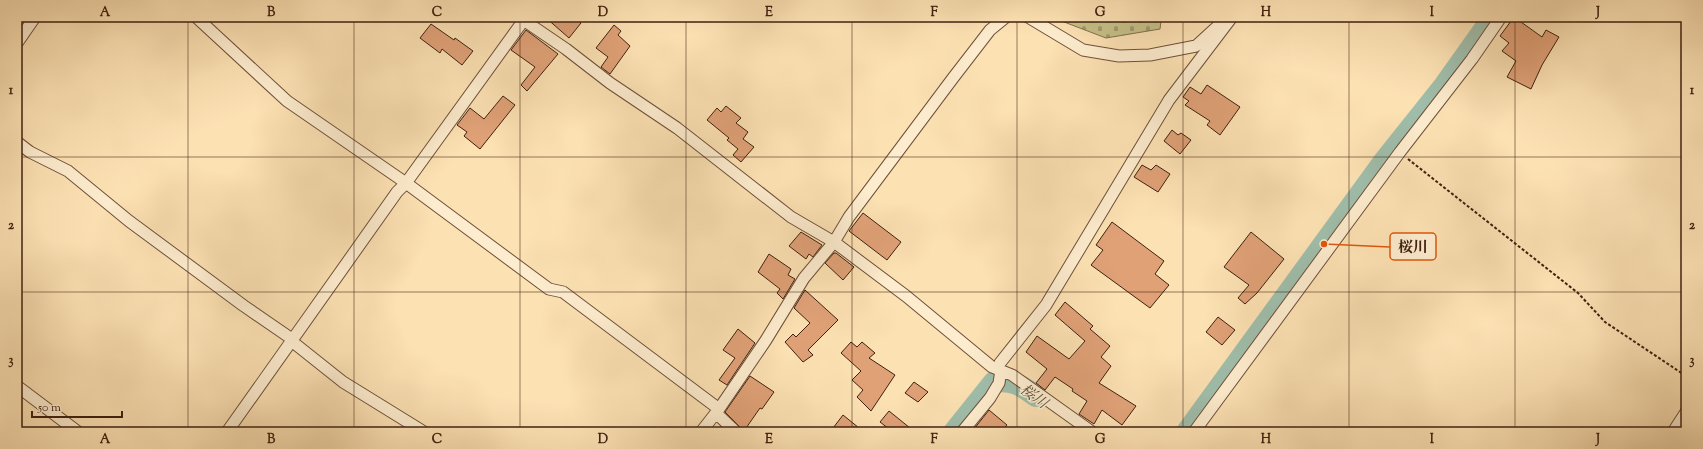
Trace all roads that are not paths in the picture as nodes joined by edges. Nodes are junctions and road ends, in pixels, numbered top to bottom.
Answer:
1 (35, 17) edge
2 (196, 17) edge
3 (1006, 17) edge
4 (1028, 17) edge
5 (1228, 17) edge
6 (1232, 17) edge
7 (1501, 17) edge
8 (523, 18) edge
9 (17, 43) edge
10 (17, 142) edge
11 (406, 183) junction
12 (834, 242) junction
13 (292, 338) junction
14 (999, 375) junction
15 (17, 386) edge
16 (718, 411) junction
17 (1686, 412) edge
18 (78, 432) edge
19 (227, 432) edge
20 (424, 432) edge
21 (701, 432) edge
22 (736, 432) edge
23 (962, 432) edge
24 (1092, 432) edge
25 (1194, 432) edge
26 (1673, 432) edge

1 - 9 street
2 - 11 street
3 - 12 street
4 - 5 street
6 - 14 street
7 - 25 street
8 - 11 street
8 - 12 street
10 - 13 street
11 - 13 street
11 - 16 street
12 - 14 street
12 - 16 street
13 - 19 street
13 - 20 street
14 - 23 street
14 - 24 street
15 - 18 street
16 - 21 street
16 - 22 street
17 - 26 street

